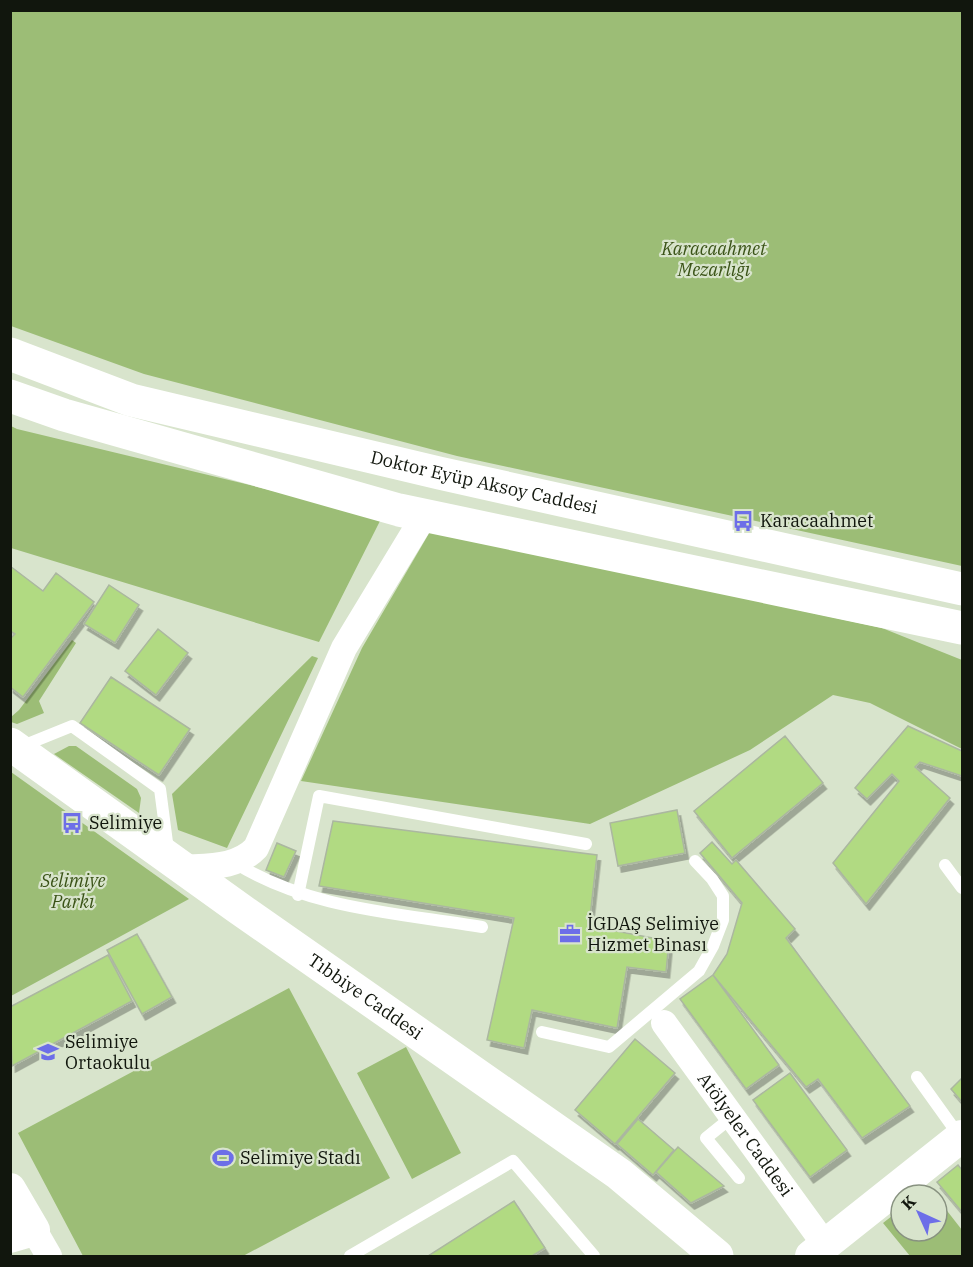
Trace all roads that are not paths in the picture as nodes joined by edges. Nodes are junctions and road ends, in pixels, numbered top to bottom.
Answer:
1 (10, 354) edge
2 (10, 396) edge
3 (424, 516) junction
4 (931, 582) junction
5 (963, 589) edge
6 (963, 607) edge
7 (920, 619) junction
8 (963, 628) edge
9 (963, 641) edge
10 (13, 746) edge
11 (586, 844) dead end
12 (695, 861) dead end
13 (176, 863) junction
14 (235, 863) junction
15 (945, 865) dead end
16 (963, 888) edge
17 (298, 895) junction
18 (482, 927) dead end
19 (658, 1016) junction
20 (542, 1032) dead end
21 (917, 1077) dead end
22 (732, 1117) junction
23 (962, 1137) edge
24 (740, 1178) dead end
25 (10, 1190) edge
26 (31, 1241) edge
27 (819, 1251) edge
28 (350, 1257) edge
29 (594, 1257) edge
30 (717, 1257) edge

1 - 4 main road, Doktor Eyüp Aksoy Caddesi
2 - 3 main road
3 - 7 main road
3 - 14 street
4 - 5 main road, Doktor Eyüp Aksoy Caddesi
4 - 6 street
7 - 8 main road
7 - 9 main road
10 - 13 main road, Tıbbiye Caddesi
10 - 13 lane
11 - 17 lane
12 - 19 lane
13 - 14 street
13 - 30 main road, Tıbbiye Caddesi
14 - 17 lane
15 - 16 lane
17 - 18 lane
19 - 20 lane
19 - 22 street, Atölyeler Caddesi
21 - 23 lane
22 - 24 lane
22 - 27 street, Atölyeler Caddesi
23 - 27 street, Atölyeler Caddesi
25 - 26 street
28 - 29 lane

